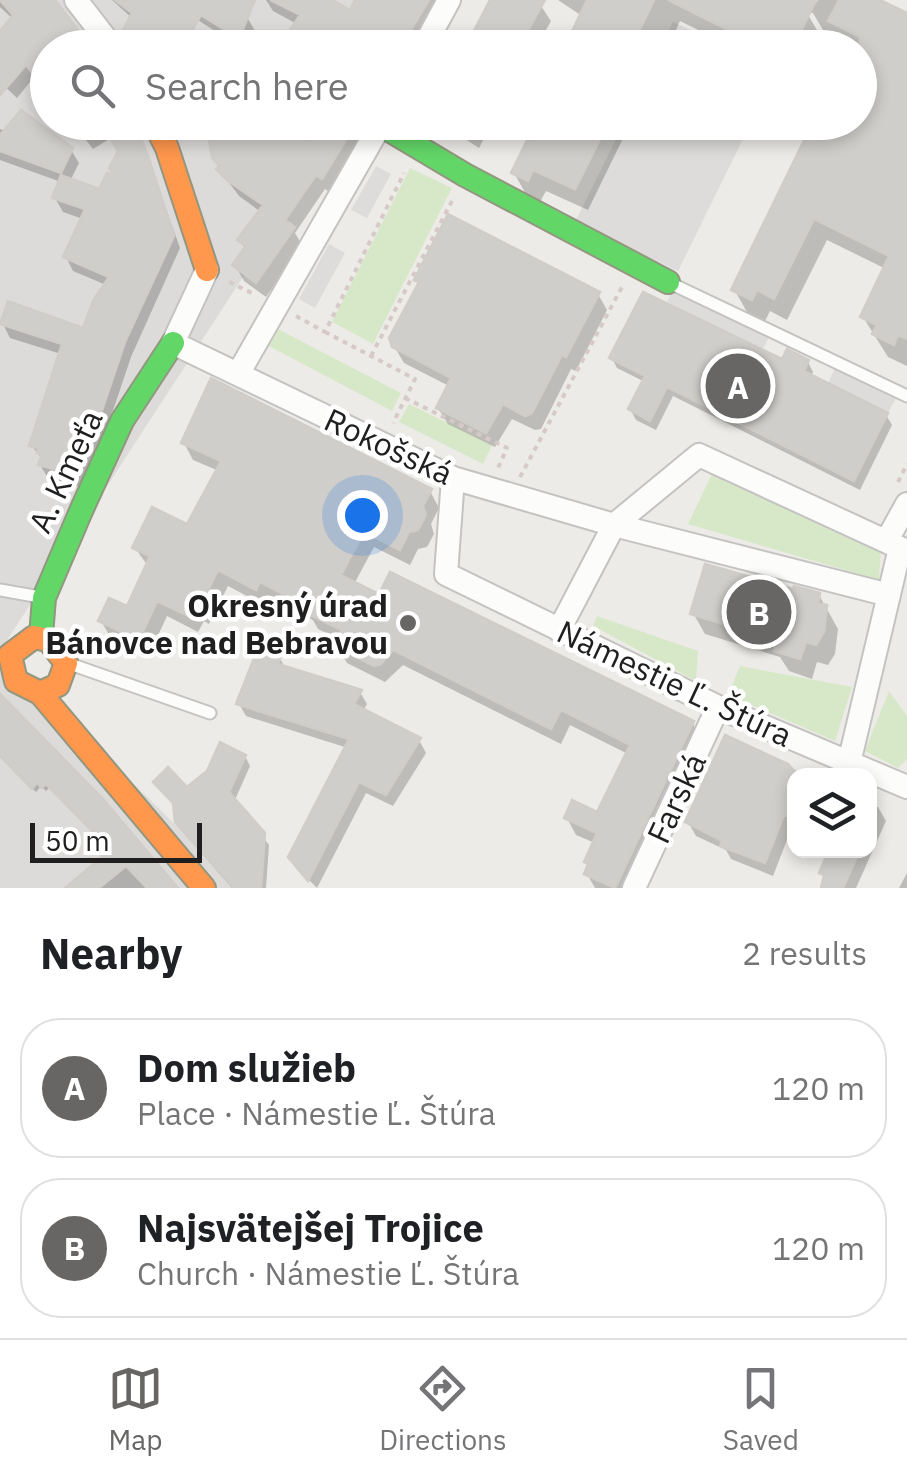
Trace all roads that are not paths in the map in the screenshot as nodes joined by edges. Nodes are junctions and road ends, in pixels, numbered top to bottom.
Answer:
1 (76, 0) edge
2 (450, 0) edge
3 (99, 30) edge
4 (433, 30) edge
5 (163, 140) edge
6 (372, 140) edge
7 (407, 140) edge
8 (668, 282) joint
9 (173, 343) junction
10 (238, 374) junction
11 (907, 396) edge
12 (453, 478) junction
13 (907, 504) edge
14 (614, 525) junction
15 (898, 546) edge
16 (0, 590) edge
17 (889, 594) junction
18 (44, 598) junction
19 (560, 630) junction
20 (42, 636) junction
21 (66, 663) junction
22 (40, 694) junction
23 (718, 707) junction
24 (210, 712) dead end
25 (849, 762) junction
26 (907, 787) edge
27 (204, 888) edge
28 (634, 888) edge

1 - 3 street
2 - 4 street
5 - 9 street
6 - 10 street
7 - 8 street
8 - 11 lane
9 - 10 street, Rokošská
9 - 18 street, A. Kmeťa
10 - 12 street, Rokošská
12 - 14 street, Rokošská
12 - 19 street, Námestie Ľ. Štúra
13 - 15 street
14 - 15 street
14 - 17 street
14 - 19 street
15 - 17 street
16 - 18 lane
17 - 25 street
18 - 20 street, A. Kmeťa
19 - 23 street, Námestie Ľ. Štúra
20 - 21 street
20 - 22 street
21 - 22 street
21 - 24 lane
22 - 27 street
23 - 25 street, Námestie Ľ. Štúra
23 - 28 street, Farská
25 - 26 street, Námestie Ľ. Štúra

